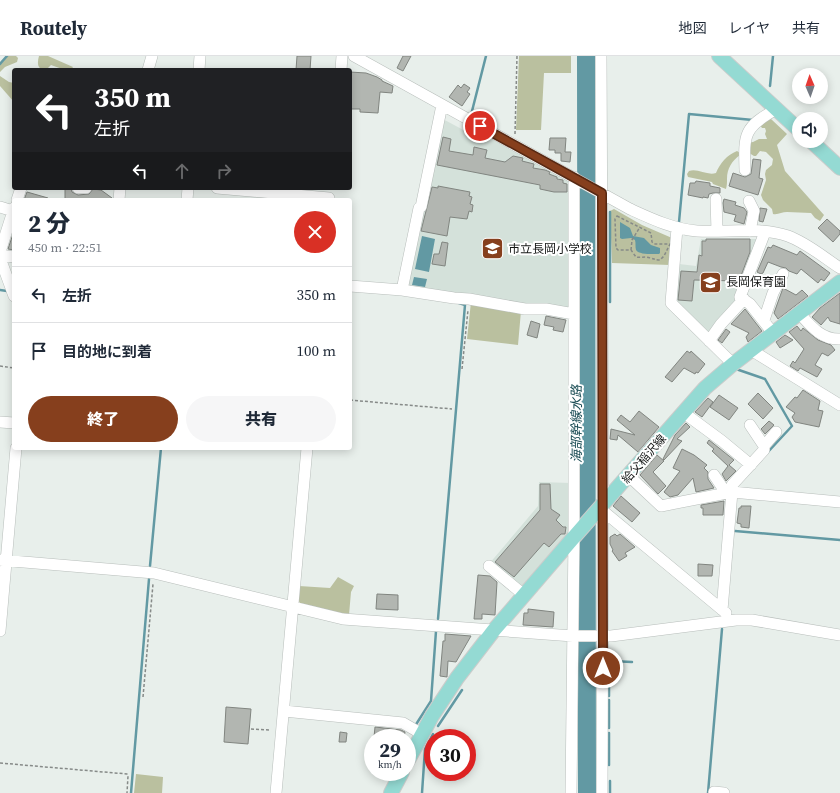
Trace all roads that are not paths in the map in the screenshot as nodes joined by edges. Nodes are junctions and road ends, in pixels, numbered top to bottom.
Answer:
1 (152, 56) edge
2 (200, 56) edge
3 (342, 56) edge
4 (354, 56) edge
5 (601, 56) edge
6 (719, 56) edge
7 (149, 68) edge
8 (199, 68) edge
9 (341, 68) edge
10 (442, 105) junction
11 (777, 109) junction
12 (792, 123) edge
13 (819, 148) edge
14 (840, 168) edge
15 (745, 170) dead end
16 (575, 178) junction
17 (249, 190) edge
18 (599, 192) junction
19 (329, 195) edge
20 (716, 199) dead end
21 (749, 201) dead end
22 (0, 207) edge
23 (12, 210) edge
24 (12, 216) edge
25 (677, 228) junction
26 (717, 231) junction
27 (750, 231) junction
28 (765, 232) junction
29 (0, 252) edge
30 (0, 257) edge
31 (12, 257) edge
32 (840, 268) edge
33 (783, 274) dead end
34 (840, 282) edge
35 (352, 286) edge
36 (12, 290) edge
37 (402, 290) junction
38 (744, 299) junction
39 (799, 313) junction
40 (574, 314) junction
41 (764, 320) junction
42 (773, 333) junction
43 (840, 339) edge
44 (709, 341) junction
45 (751, 350) junction
46 (733, 364) junction
47 (840, 405) edge
48 (684, 413) junction
49 (0, 422) edge
50 (12, 423) edge
51 (750, 425) dead end
52 (776, 432) dead end
53 (764, 448) junction
54 (16, 450) edge
55 (307, 450) edge
56 (750, 465) junction
57 (714, 475) dead end
58 (629, 476) junction
59 (729, 493) junction
60 (840, 502) edge
61 (601, 509) junction
62 (576, 536) junction
63 (3, 560) edge
64 (489, 566) dead end
65 (524, 595) junction
66 (293, 607) junction
67 (722, 610) junction
68 (736, 620) junction
69 (494, 630) junction
70 (0, 631) edge
71 (840, 635) edge
72 (575, 636) junction
73 (600, 636) junction
74 (284, 711) junction
75 (422, 734) junction
76 (416, 745) edge
77 (397, 781) edge
78 (276, 793) edge
79 (391, 793) edge
80 (572, 793) edge
81 (602, 793) edge

1 - 7 street
2 - 8 street
3 - 9 street
4 - 10 street
5 - 18 street
6 - 11 main road
10 - 16 street
10 - 37 street
11 - 12 main road
11 - 15 street
13 - 14 main road
16 - 18 street
16 - 40 street
17 - 19 street
18 - 25 street
18 - 61 street
20 - 26 street
21 - 27 street
22 - 23 street
24 - 29 street
25 - 26 street
25 - 44 street
26 - 27 street
27 - 28 street
28 - 32 street
28 - 38 street
30 - 31 street
30 - 36 street
33 - 41 street
34 - 39 main road, 給父稲沢線
35 - 37 street
37 - 40 street
38 - 41 street
38 - 44 street
39 - 42 main road, 給父稲沢線
39 - 43 street
40 - 62 street
41 - 42 street
42 - 45 main road, 給父稲沢線
44 - 46 street
45 - 46 main road, 給父稲沢線
45 - 47 street
46 - 48 main road, 給父稲沢線
48 - 56 street
48 - 58 main road, 給父稲沢線
49 - 50 street
51 - 53 street
52 - 53 street
53 - 56 street
54 - 63 street
55 - 66 street
56 - 59 street
57 - 59 street
58 - 59 street
58 - 61 main road, 給父稲沢線
59 - 60 street
59 - 67 street
61 - 62 main road, 給父稲沢線
61 - 67 street
61 - 73 street
62 - 65 main road, 給父稲沢線
62 - 72 street
63 - 66 street
63 - 70 street
64 - 65 street
65 - 69 main road, 給父稲沢線
66 - 69 street
66 - 74 street
67 - 68 street
68 - 71 street
68 - 73 street
69 - 72 street
69 - 75 main road, 給父稲沢線
72 - 73 street
72 - 80 street
73 - 81 street
74 - 75 street
74 - 78 street
75 - 76 main road, 給父稲沢線
77 - 79 main road

